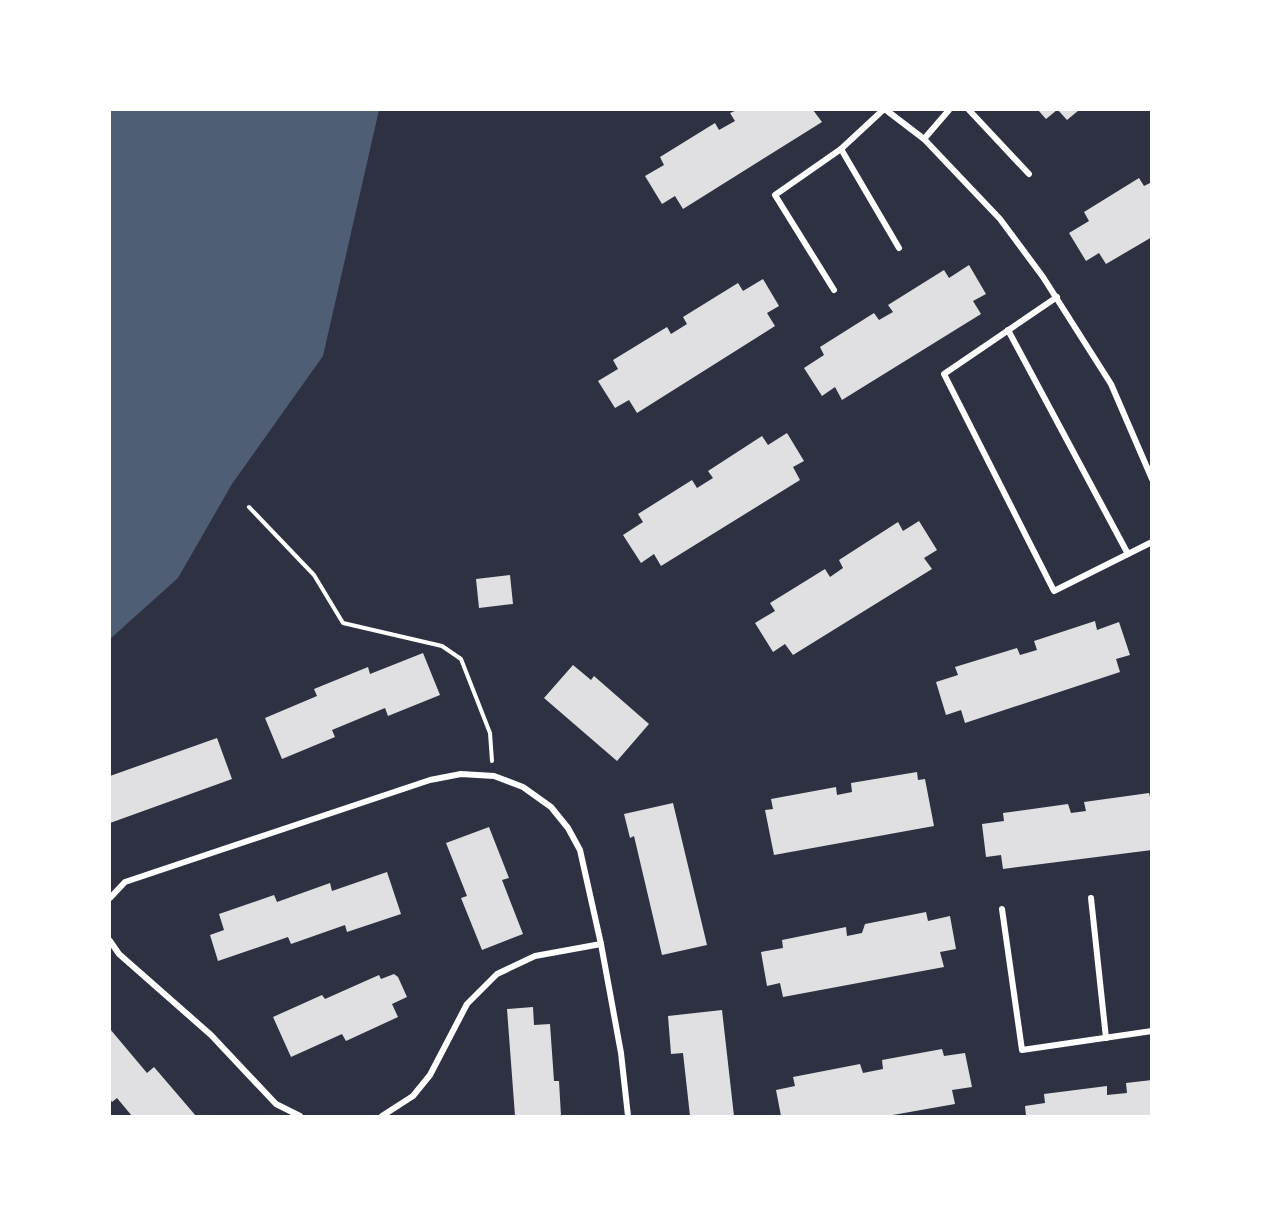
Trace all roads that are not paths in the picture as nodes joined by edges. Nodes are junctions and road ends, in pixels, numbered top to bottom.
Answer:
1 (884, 110) edge
2 (949, 110) edge
3 (969, 110) edge
4 (924, 139) junction
5 (841, 149) junction
6 (1029, 174) dead end
7 (899, 248) dead end
8 (834, 291) dead end
9 (1057, 297) junction
10 (1008, 330) junction
11 (1152, 479) edge
12 (1152, 542) edge
13 (1128, 554) junction
14 (110, 898) edge
15 (1091, 898) dead end
16 (1002, 909) dead end
17 (110, 941) edge
18 (601, 944) junction
19 (1152, 1030) edge
20 (1106, 1038) junction
21 (300, 1116) edge
22 (382, 1116) edge
23 (628, 1116) edge

1 - 4 street
1 - 5 street
2 - 4 street
3 - 6 street
4 - 9 street
5 - 7 street
5 - 8 street
9 - 10 street
9 - 11 street
10 - 13 street
10 - 13 street
12 - 13 street
14 - 18 street
15 - 20 street
16 - 20 street
17 - 21 street
18 - 22 street
18 - 23 street
19 - 20 street

